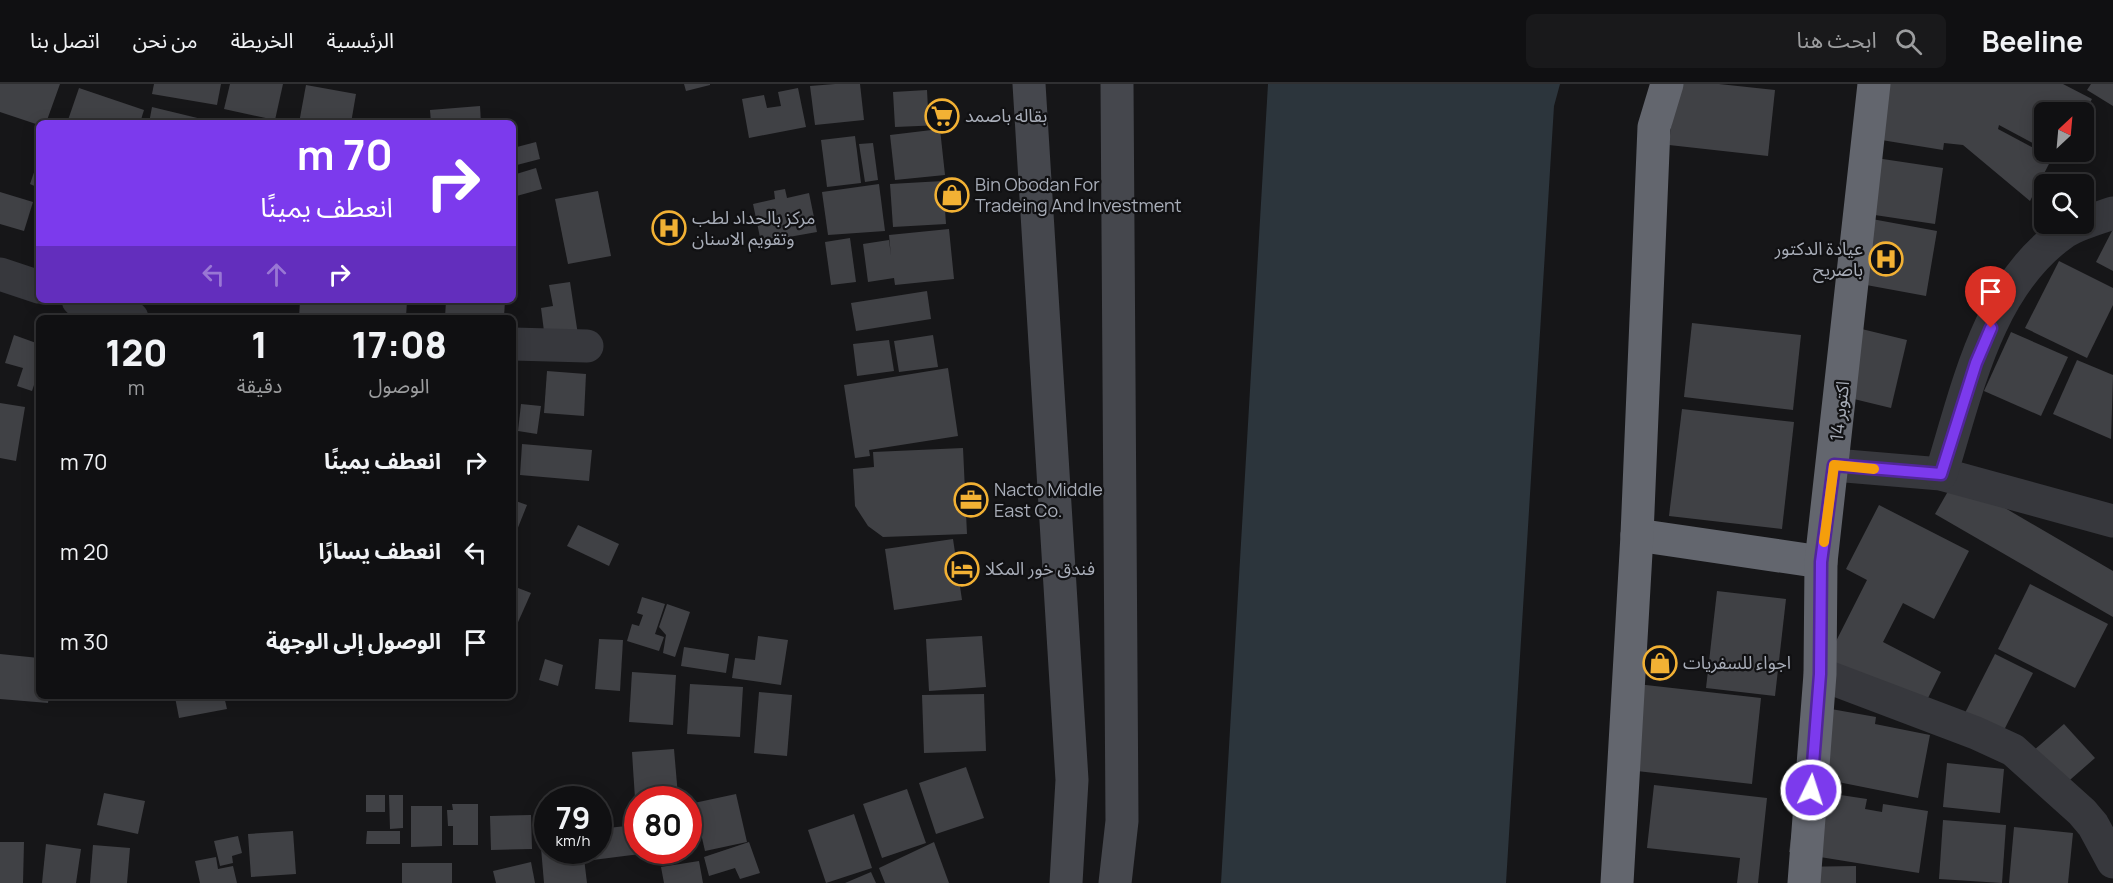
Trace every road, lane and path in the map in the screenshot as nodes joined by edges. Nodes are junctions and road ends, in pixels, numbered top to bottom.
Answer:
1 (1029, 84) edge
2 (1117, 84) edge
3 (1667, 84) edge
4 (1875, 84) edge
5 (2113, 213) edge
6 (0, 274) edge
7 (36, 286) edge
8 (87, 303) edge
9 (123, 315) edge
10 (516, 344) edge
11 (587, 346) dead end
12 (1834, 465) junction
13 (1941, 474) junction
14 (2113, 521) edge
15 (1637, 535) junction
16 (1821, 562) junction
17 (1820, 674) junction
18 (2113, 862) edge
19 (1066, 883) edge
20 (1115, 883) edge
21 (1617, 883) edge
22 (1804, 883) edge

1 - 19 main road
2 - 20 main road
3 - 15 highway
4 - 12 highway, 14 اكتوبر
5 - 13 street
6 - 7 street
8 - 9 street
10 - 11 street
12 - 13 street
12 - 16 highway, 14 اكتوبر
13 - 14 street
15 - 16 highway
15 - 21 highway
16 - 17 highway, 14 اكتوبر
17 - 18 street
17 - 22 highway, 14 اكتوبر

